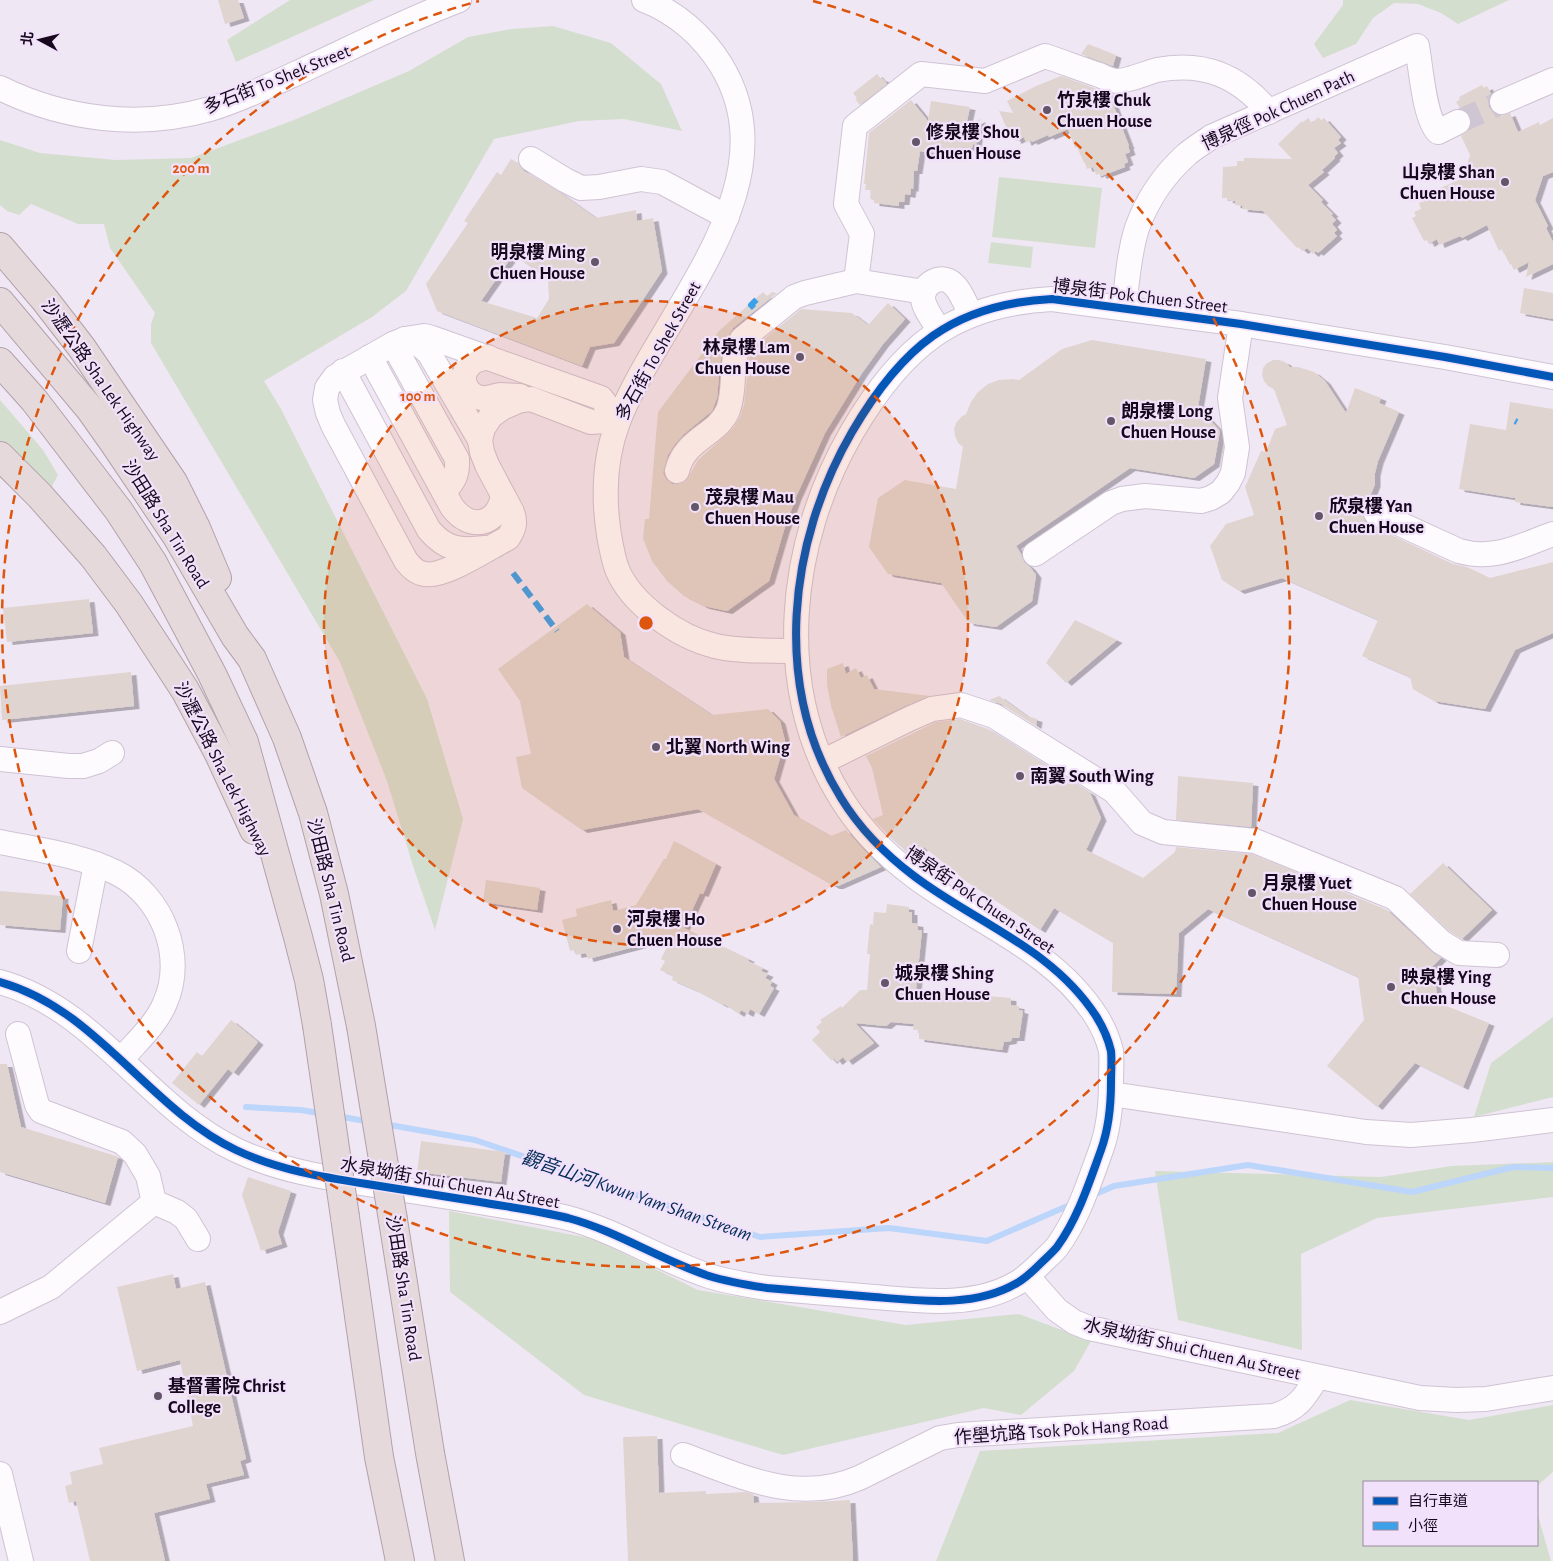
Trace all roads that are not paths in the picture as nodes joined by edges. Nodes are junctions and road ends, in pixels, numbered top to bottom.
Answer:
1 (459, 0) edge
2 (644, 0) edge
3 (1553, 80) edge
4 (0, 88) edge
5 (1502, 102) tunnel mouth
6 (1269, 112) junction
7 (1458, 122) tunnel mouth
8 (530, 159) dead end
9 (724, 225) junction
10 (0, 246) edge
11 (856, 281) junction
12 (924, 292) junction
13 (0, 302) edge
14 (1124, 308) junction
15 (971, 315) junction
16 (1241, 324) junction
17 (939, 330) junction
18 (399, 342) junction
19 (370, 357) junction
20 (488, 357) junction
21 (0, 362) edge
22 (343, 371) junction
23 (1553, 377) edge
24 (531, 399) junction
25 (618, 420) junction
26 (480, 440) junction
27 (0, 456) edge
28 (677, 471) dead end
29 (444, 492) junction
30 (503, 496) junction
31 (1376, 513) dead end
32 (1553, 534) edge
33 (496, 545) junction
34 (1034, 554) dead end
35 (796, 651) junction
36 (252, 659) junction
37 (112, 753) dead end
38 (0, 759) edge
39 (822, 762) junction
40 (0, 842) edge
41 (96, 864) junction
42 (288, 900) junction
43 (79, 951) dead end
44 (1497, 955) dead end
45 (0, 982) edge
46 (18, 1034) dead end
47 (120, 1060) junction
48 (1111, 1094) junction
49 (1553, 1120) edge
50 (154, 1202) junction
51 (198, 1239) dead end
52 (1028, 1276) junction
53 (0, 1312) edge
54 (1317, 1377) junction
55 (1553, 1388) edge
56 (683, 1455) dead end
57 (0, 1474) edge
58 (21, 1561) edge
59 (400, 1561) edge
60 (450, 1561) edge

1 - 4 street, 多石街 To Shek Street
2 - 9 street, 多石街 To Shek Street
3 - 5 street
6 - 7 street, 博泉徑 Pok Chuen Path
6 - 11 street
6 - 14 street, 博泉徑 Pok Chuen Path
8 - 9 street
9 - 25 street, 多石街 To Shek Street
10 - 36 highway, 沙瀝公路 Sha Lek Highway
11 - 12 street
11 - 28 street
12 - 15 street
12 - 17 street
13 - 36 highway, 沙田路 Sha Tin Road
14 - 15 street, 博泉街 Pok Chuen Street
14 - 16 street, 博泉街 Pok Chuen Street
15 - 17 street, 博泉街 Pok Chuen Street
16 - 23 street, 博泉街 Pok Chuen Street
16 - 34 street
17 - 35 street, 博泉街 Pok Chuen Street
18 - 19 street
18 - 20 street
18 - 26 street
18 - 29 street
19 - 22 street
19 - 29 street
20 - 24 street
20 - 25 street
21 - 42 highway, 沙田路 Sha Tin Road
22 - 33 street
22 - 33 street
24 - 25 street
24 - 26 street
25 - 35 street, 多石街 To Shek Street
26 - 30 street
27 - 42 highway, 沙瀝公路 Sha Lek Highway
29 - 30 street
30 - 33 street
31 - 32 street
35 - 39 street, 博泉街 Pok Chuen Street
36 - 60 highway, 沙田路 Sha Tin Road, bridge
37 - 38 street
39 - 44 street
39 - 48 street, 博泉街 Pok Chuen Street
40 - 41 street
41 - 43 street
41 - 47 street
42 - 59 highway, 沙田路 Sha Tin Road, bridge
45 - 47 street, 水泉坳街 Shui Chuen Au Street
46 - 50 street
47 - 52 street, 水泉坳街 Shui Chuen Au Street
48 - 49 street
48 - 52 street, 博泉街 Pok Chuen Street
50 - 51 street
50 - 53 street
52 - 54 street, 水泉坳街 Shui Chuen Au Street
54 - 55 street, 水泉坳街 Shui Chuen Au Street
54 - 56 street, 作壆坑路 Tsok Pok Hang Road
57 - 58 street

